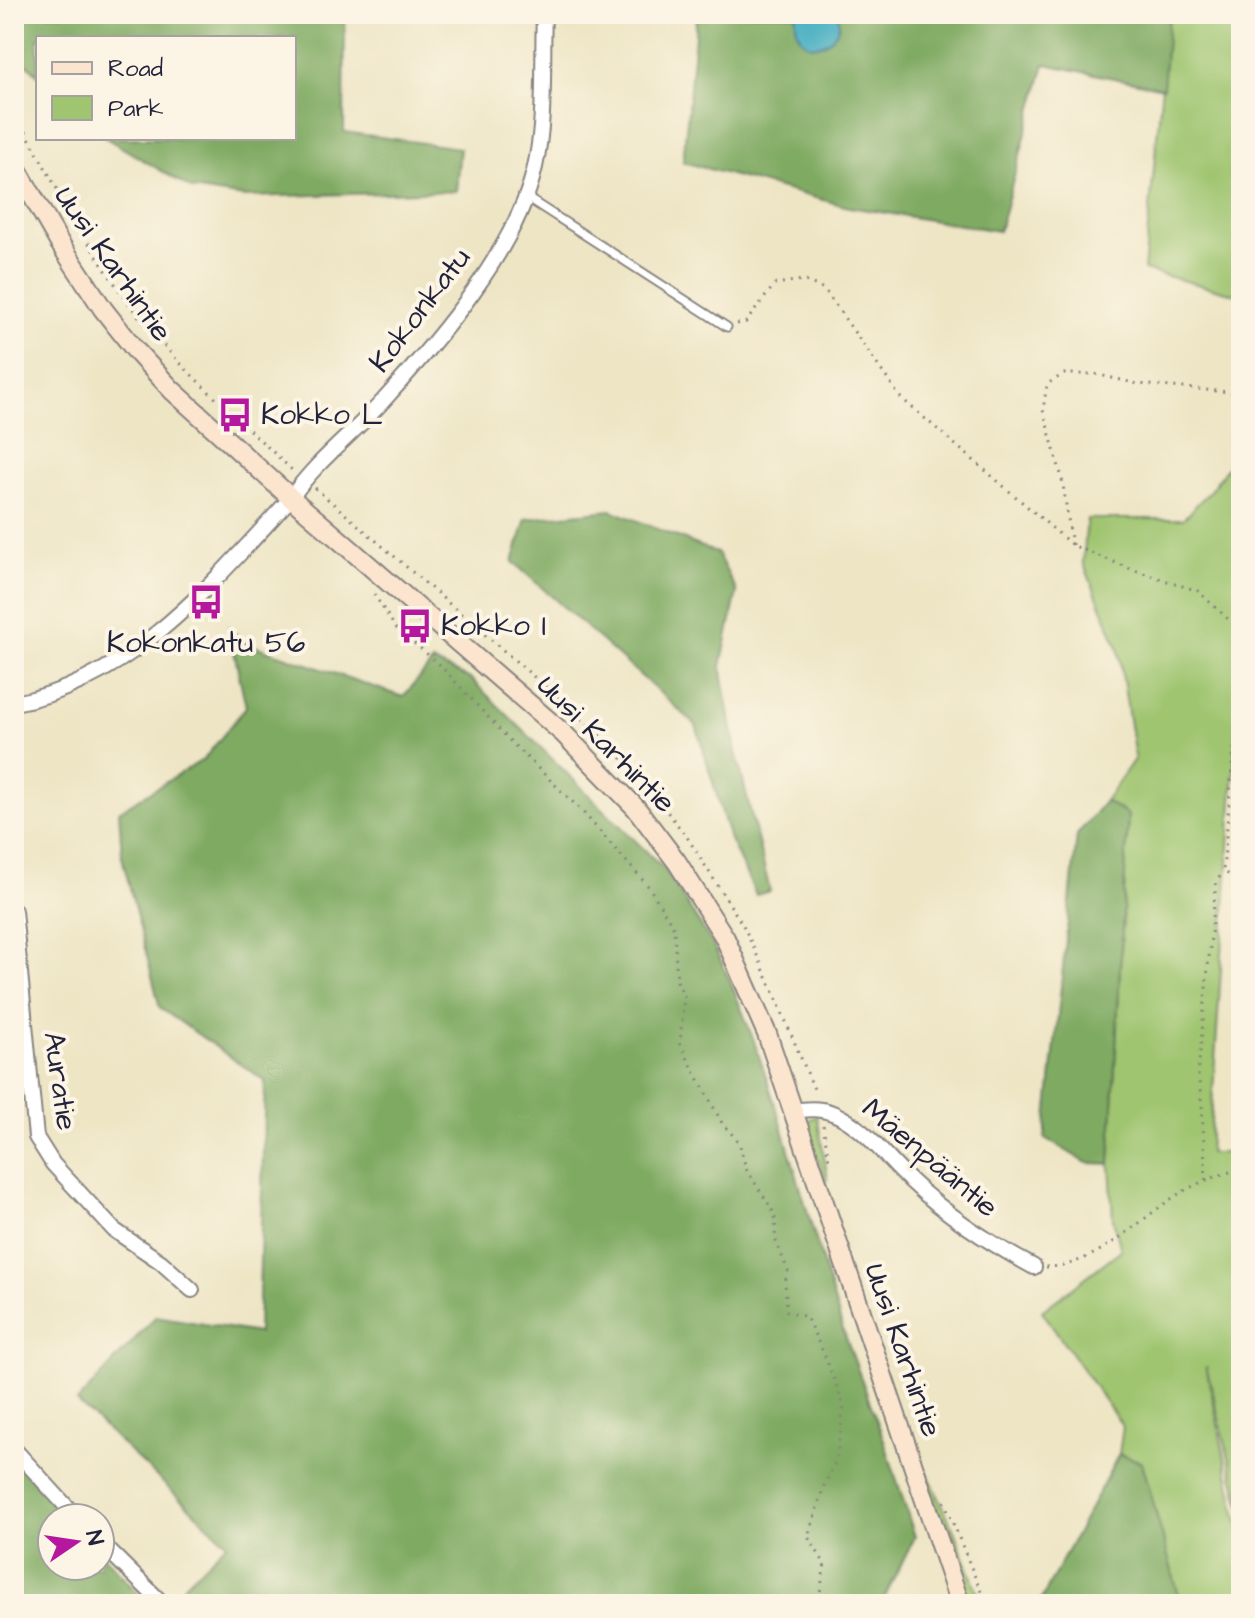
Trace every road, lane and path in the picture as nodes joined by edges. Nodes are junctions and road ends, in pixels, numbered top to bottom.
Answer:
1 (544, 14) edge
2 (14, 110) edge
3 (14, 164) edge
4 (526, 197) junction
5 (727, 327) joint
6 (1241, 393) edge
7 (303, 480) junction
8 (291, 498) junction
9 (1072, 545) junction
10 (373, 591) dead end
11 (1241, 631) edge
12 (1241, 668) edge
13 (14, 703) edge
14 (1223, 871) junction
15 (1241, 882) edge
16 (14, 911) edge
17 (821, 1109) junction
18 (793, 1111) junction
19 (829, 1164) dead end
20 (1241, 1169) edge
21 (1206, 1180) junction
22 (1034, 1267) joint
23 (192, 1290) dead end
24 (14, 1449) edge
25 (942, 1495) dead end
26 (62, 1502) edge
27 (116, 1558) edge
28 (163, 1604) edge
29 (818, 1604) edge
30 (960, 1604) edge
31 (986, 1604) edge

1 - 4 street, Kokonkatu
2 - 7 path, Uusi Karhintie
3 - 8 street, Uusi Karhintie
4 - 5 lane
4 - 7 street, Kokonkatu
5 - 9 path
6 - 9 path
7 - 8 street, Kokonkatu
7 - 17 path, Uusi Karhintie
8 - 13 street, Kokonkatu
8 - 18 street, Uusi Karhintie
9 - 11 path
10 - 29 path
12 - 14 path
14 - 15 path
14 - 21 path
16 - 23 street, Auratie
17 - 18 street, Mäenpääntie
17 - 19 path, Uusi Karhintie
17 - 22 street, Mäenpääntie
18 - 30 street, Uusi Karhintie
20 - 21 path
21 - 22 path
24 - 26 street
25 - 31 path
27 - 28 street

